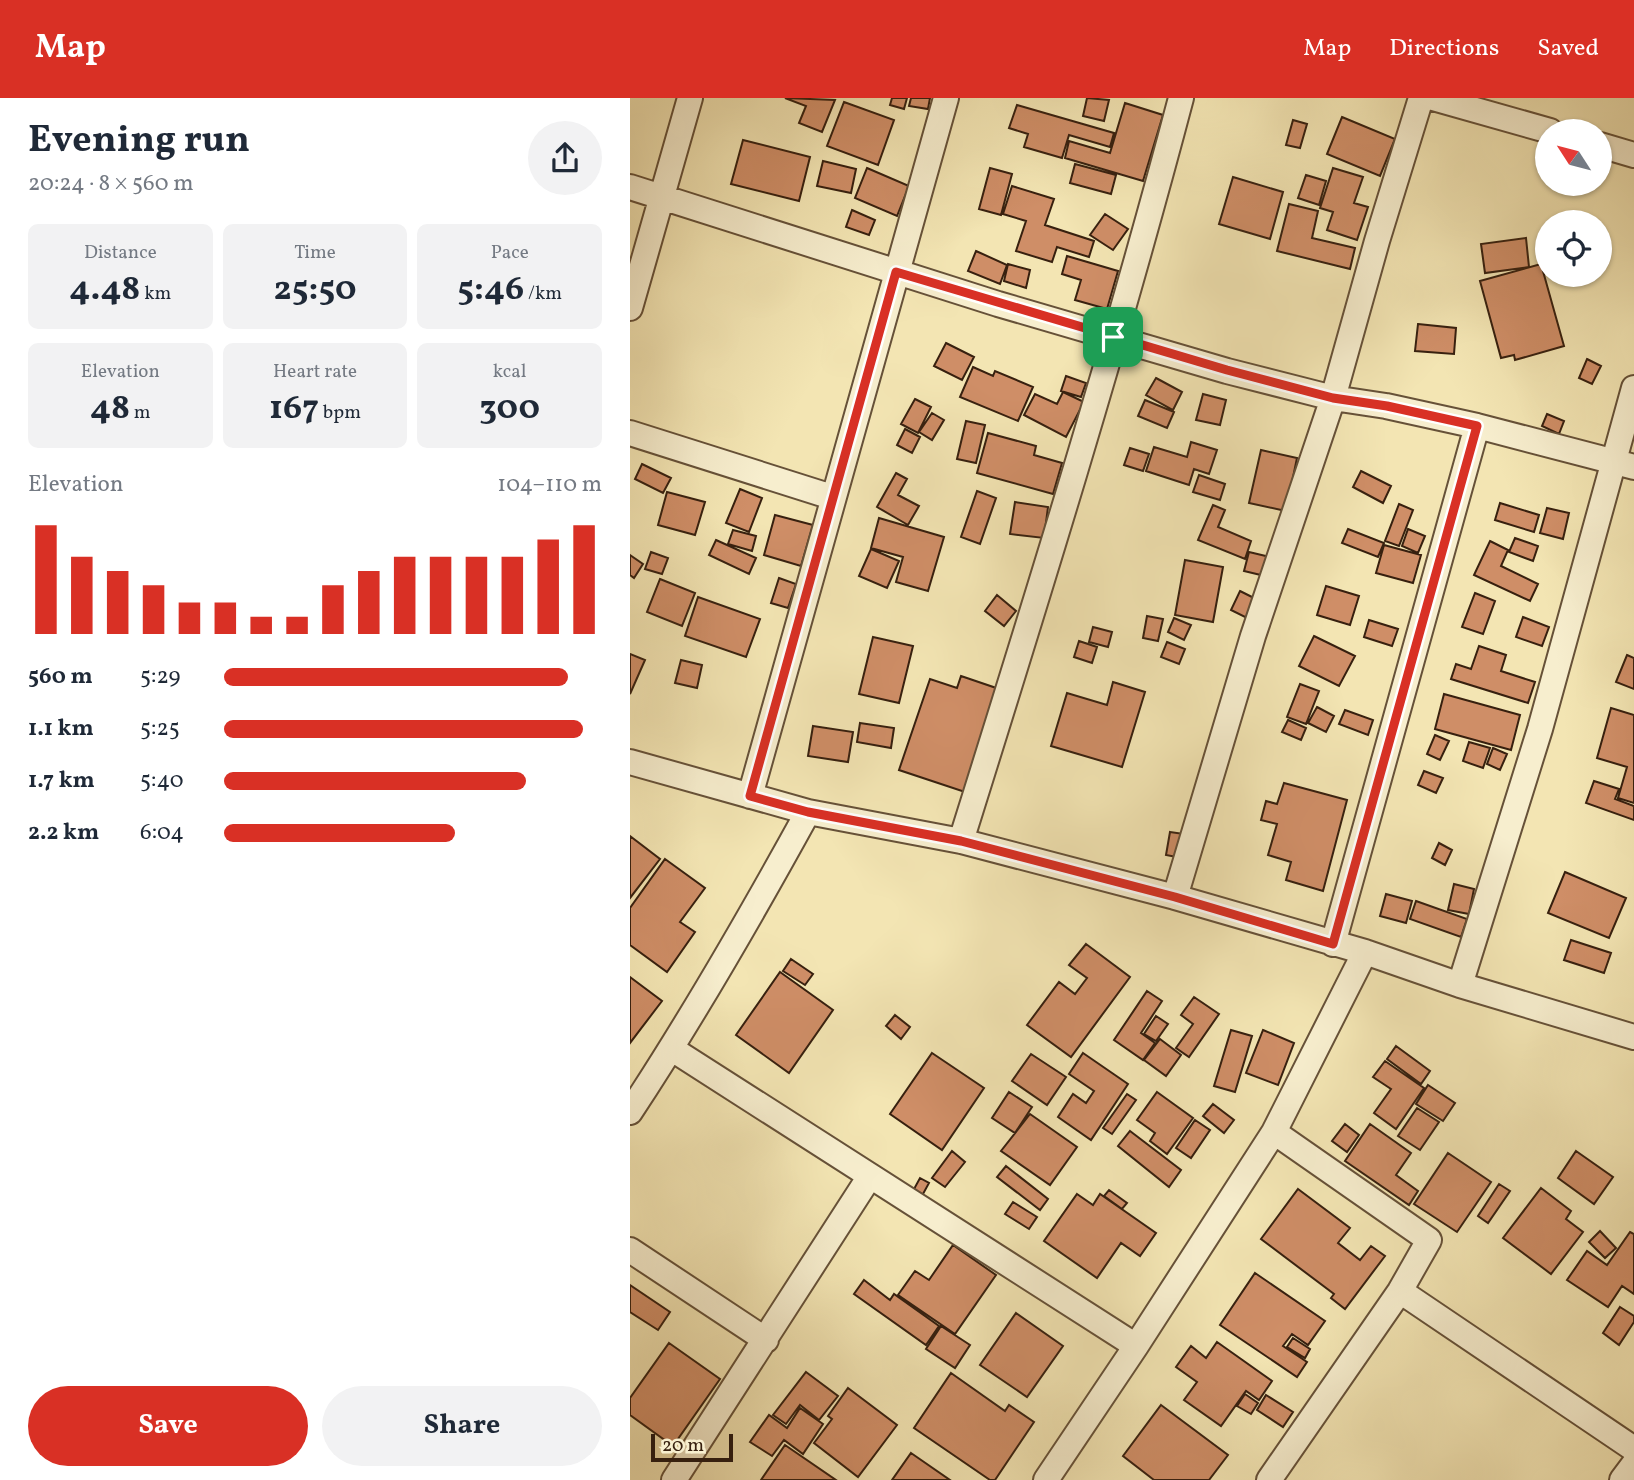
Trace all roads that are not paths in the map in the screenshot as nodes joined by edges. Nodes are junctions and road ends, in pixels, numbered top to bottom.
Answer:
1 (690, 98) edge
2 (946, 98) edge
3 (1181, 98) edge
4 (1421, 98) edge
5 (1433, 98) edge
6 (1535, 127) edge
7 (1612, 149) edge
8 (1634, 155) edge
9 (630, 187) edge
10 (662, 197) junction
11 (896, 272) junction
12 (630, 308) edge
13 (1113, 337) junction
14 (1634, 388) edge
15 (1333, 398) junction
16 (1477, 426) junction
17 (630, 433) edge
18 (1625, 465) edge
19 (832, 497) junction
20 (630, 762) edge
21 (750, 796) junction
22 (808, 812) junction
23 (961, 841) junction
24 (1175, 897) junction
25 (1333, 944) junction
26 (1365, 952) junction
27 (1460, 985) junction
28 (1634, 1037) edge
29 (672, 1049) junction
30 (630, 1112) edge
31 (1274, 1132) junction
32 (870, 1176) junction
33 (630, 1250) edge
34 (1400, 1291) junction
35 (766, 1340) junction
36 (1136, 1346) junction
37 (1634, 1449) edge
38 (1634, 1464) edge
39 (674, 1480) edge
40 (1046, 1480) edge
41 (1269, 1480) edge
42 (1622, 1480) edge

1 - 10 street
2 - 11 street
3 - 13 street
4 - 15 street
5 - 6 street
7 - 8 street
9 - 10 street
10 - 11 street
10 - 12 street
11 - 13 street
11 - 19 street
13 - 15 street
13 - 23 street
14 - 18 street
15 - 16 street
15 - 24 street
16 - 18 street
16 - 25 street
17 - 19 street
18 - 27 street
19 - 21 street
20 - 21 street
21 - 22 street
22 - 23 street
22 - 29 street
23 - 24 street
24 - 25 street
25 - 26 street
26 - 27 street
26 - 31 street
27 - 28 street
29 - 30 street
29 - 32 street
31 - 34 street
31 - 36 street
32 - 35 street
32 - 36 street
33 - 35 street
34 - 37 street
34 - 41 street
35 - 39 street
36 - 40 street
38 - 42 street

